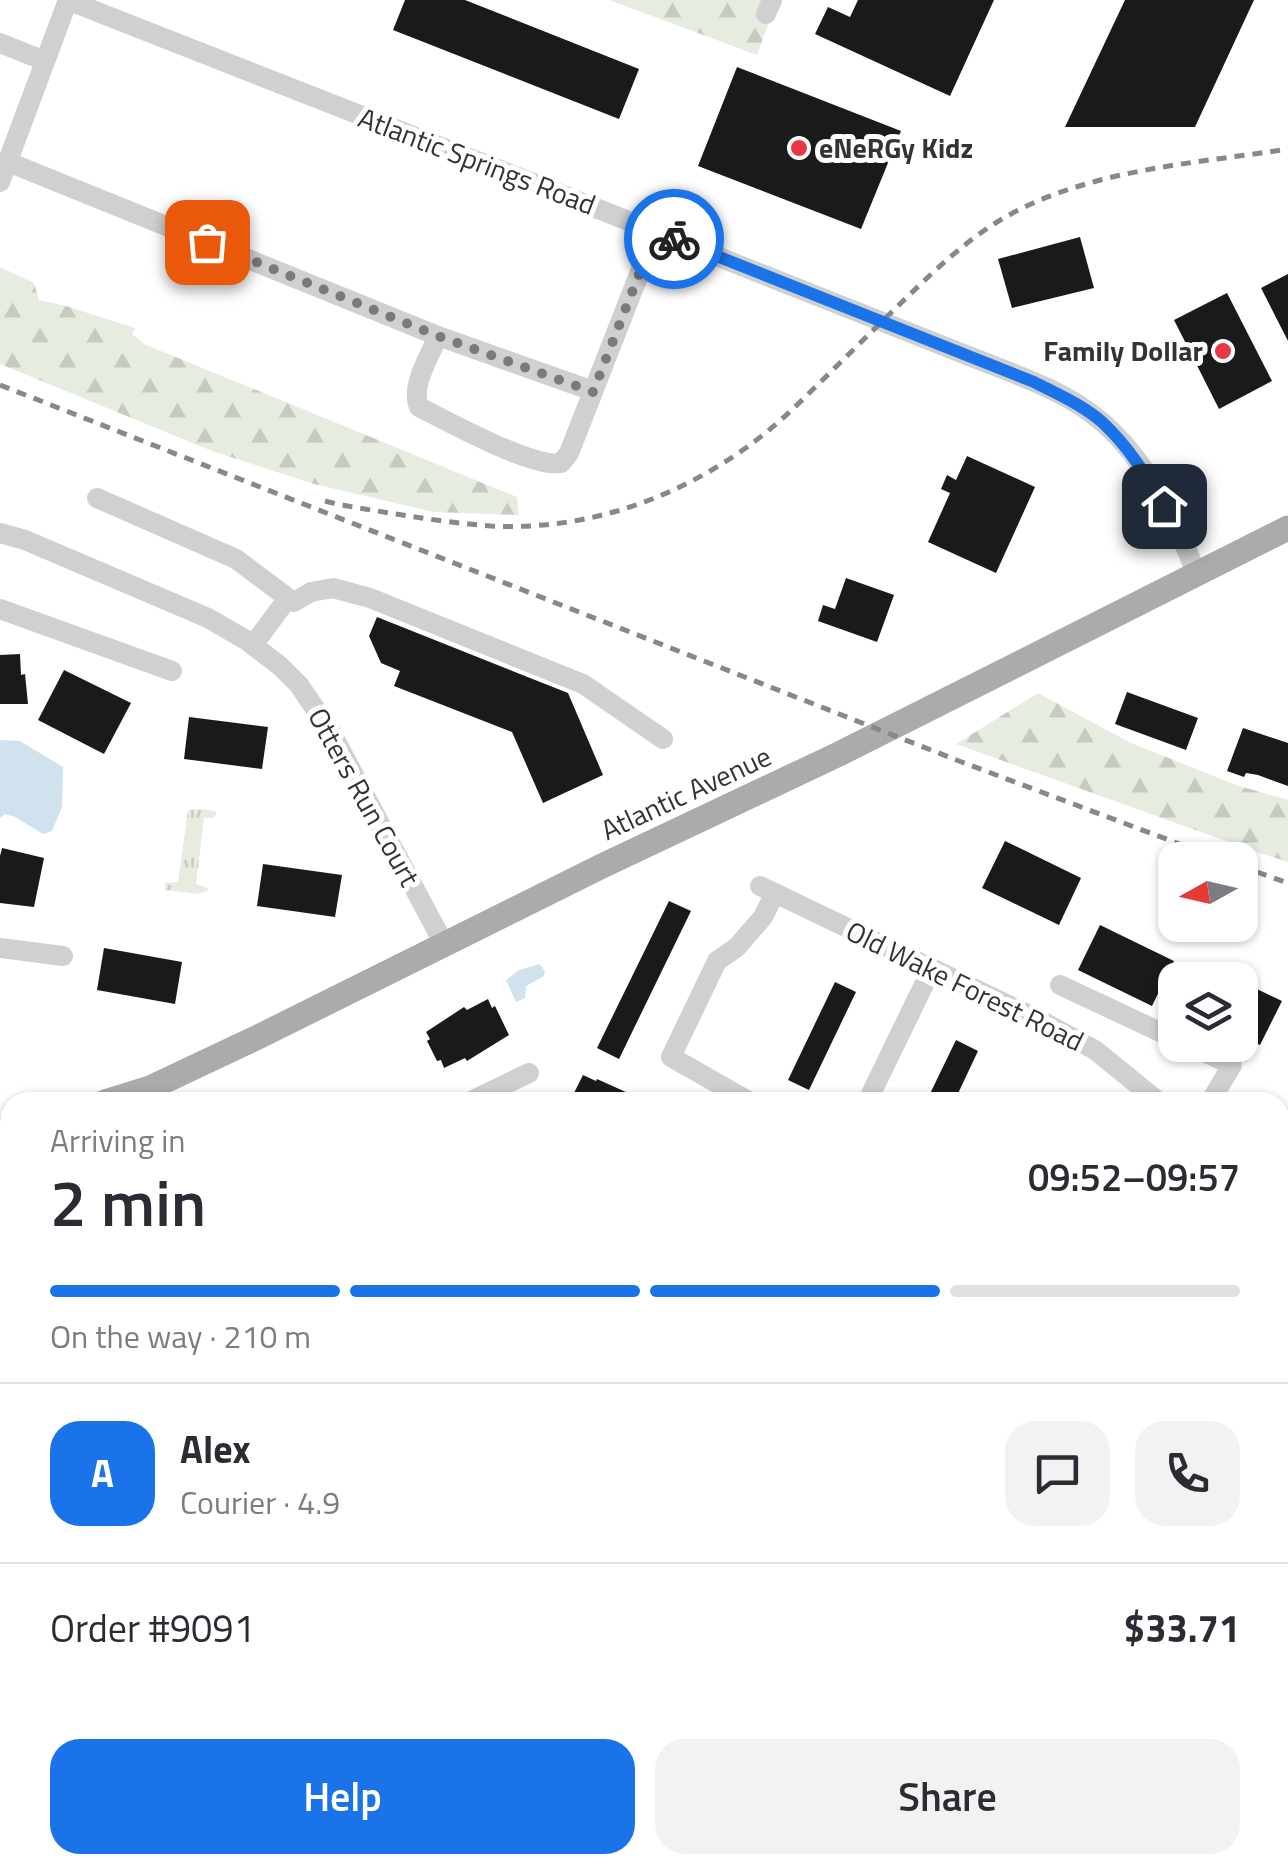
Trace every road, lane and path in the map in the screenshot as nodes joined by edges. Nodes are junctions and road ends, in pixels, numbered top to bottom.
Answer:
1 (68, 0) edge
2 (0, 43) edge
3 (46, 61) junction
4 (4, 172) edge
5 (656, 231) junction
6 (438, 336) junction
7 (593, 392) junction
8 (97, 498) dead end
9 (1288, 528) edge
10 (0, 533) edge
11 (1196, 574) junction
12 (294, 602) dead end
13 (0, 609) edge
14 (253, 645) junction
15 (172, 670) dead end
16 (662, 739) dead end
17 (444, 944) junction
18 (0, 948) edge
19 (63, 956) dead end
20 (932, 968) junction
21 (1060, 985) dead end
22 (1158, 1031) edge
23 (1226, 1062) edge
24 (529, 1073) dead end
25 (137, 1092) edge
26 (490, 1092) edge
27 (732, 1092) edge
28 (872, 1092) edge
29 (1148, 1092) edge
30 (1216, 1092) edge

1 - 3 street
1 - 5 street, Atlantic Springs Road
2 - 3 street
3 - 4 street
4 - 6 street
5 - 7 street
5 - 11 street, Atlantic Springs Road
6 - 7 street
6 - 7 street
8 - 14 street
9 - 11 main road, Atlantic Avenue
10 - 14 street, Otters Run Court
11 - 17 main road, Atlantic Avenue
12 - 16 street
13 - 15 street
14 - 17 street, Otters Run Court
17 - 25 main road, Atlantic Avenue
18 - 19 street
20 - 27 street, Old Wake Forest Road
20 - 28 street
20 - 29 street, Old Wake Forest Road
21 - 22 street
23 - 30 street
24 - 26 street

